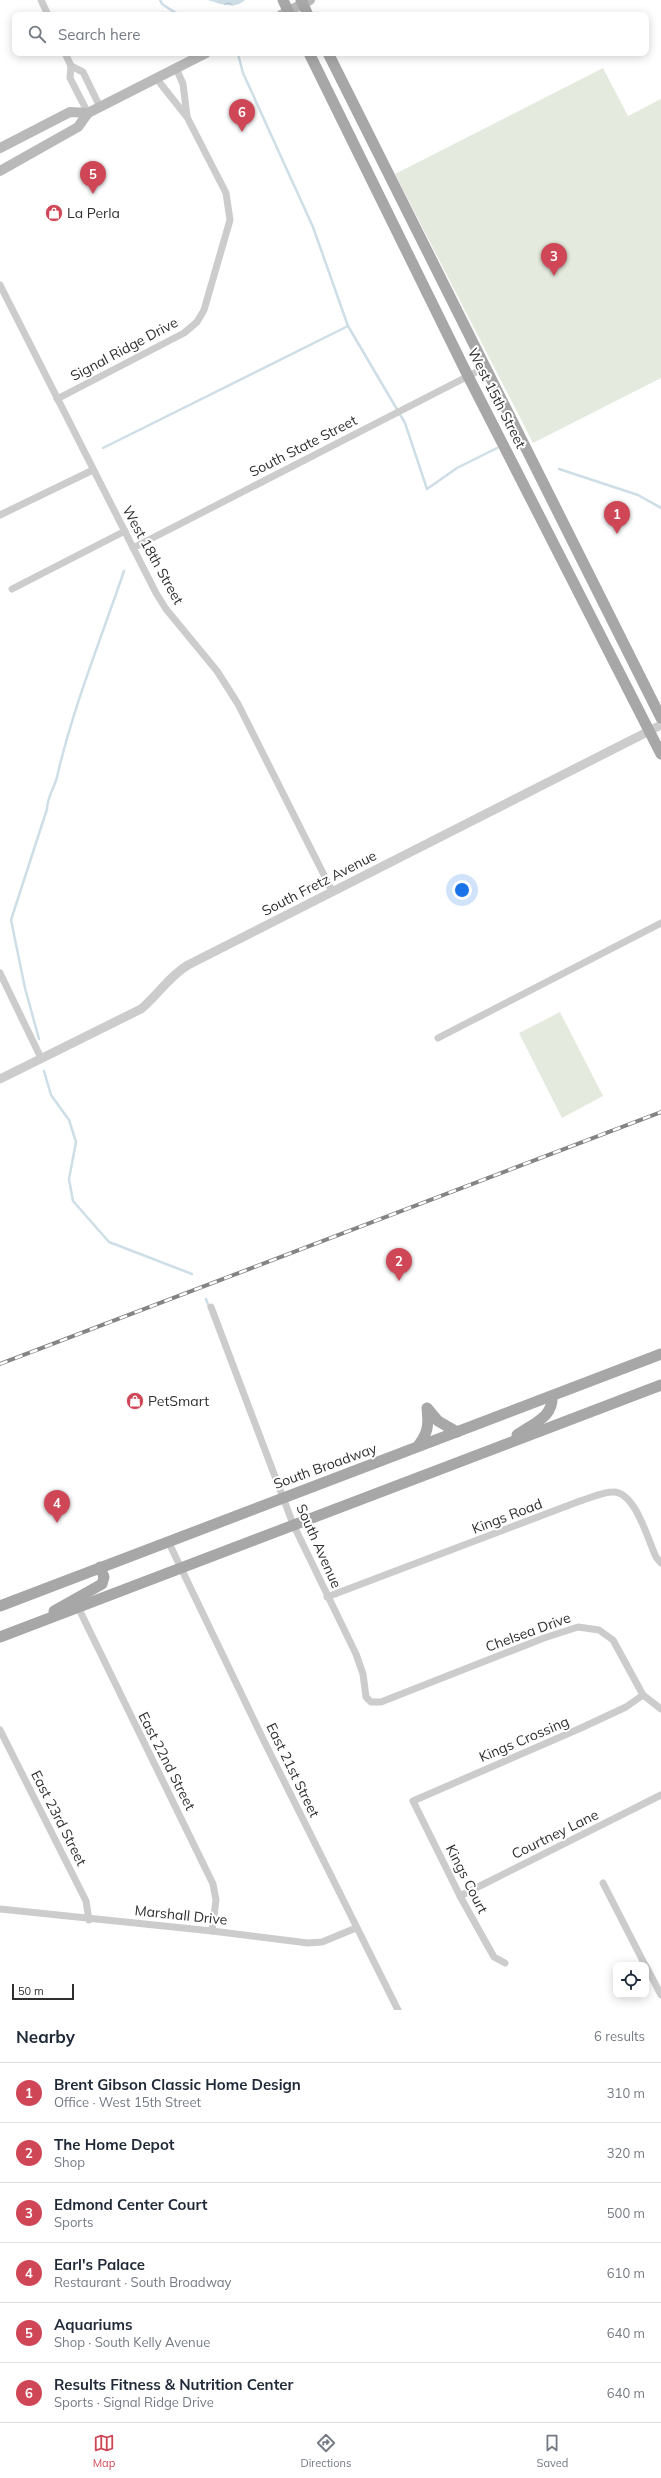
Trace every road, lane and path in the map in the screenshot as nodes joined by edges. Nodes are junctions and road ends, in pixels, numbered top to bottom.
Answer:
1 (41, 0) edge
2 (283, 0) edge
3 (304, 1) edge
4 (47, 12) edge
5 (286, 12) edge
6 (290, 12) edge
7 (307, 12) edge
8 (66, 56) edge
9 (200, 56) edge
10 (310, 56) edge
11 (329, 56) edge
12 (71, 66) junction
13 (176, 68) junction
14 (156, 78) junction
15 (100, 106) junction
16 (88, 113) junction
17 (187, 117) junction
18 (0, 148) edge
19 (0, 171) edge
20 (0, 285) edge
21 (484, 368) junction
22 (468, 376) junction
23 (57, 399) junction
24 (93, 470) junction
25 (0, 515) edge
26 (124, 531) junction
27 (133, 548) junction
28 (12, 589) dead end
29 (661, 718) edge
30 (661, 725) edge
31 (649, 731) junction
32 (661, 754) edge
33 (332, 891) junction
34 (661, 923) edge
35 (0, 973) edge
36 (438, 1038) dead end
37 (41, 1058) junction
38 (0, 1079) edge
39 (211, 1307) dead end
40 (661, 1354) edge
41 (661, 1385) edge
42 (552, 1396) junction
43 (457, 1432) junction
44 (504, 1445) junction
45 (418, 1447) junction
46 (284, 1497) junction
47 (293, 1524) junction
48 (168, 1541) junction
49 (661, 1563) edge
50 (100, 1567) junction
51 (180, 1568) junction
52 (327, 1597) junction
53 (16, 1600) junction
54 (0, 1606) edge
55 (78, 1607) junction
56 (0, 1611) edge
57 (34, 1624) junction
58 (0, 1637) edge
59 (643, 1695) junction
60 (371, 1702) joint
61 (661, 1709) edge
62 (0, 1730) edge
63 (661, 1795) edge
64 (413, 1801) joint
65 (603, 1883) dead end
66 (460, 1896) junction
67 (0, 1909) edge
68 (89, 1920) junction
69 (356, 1928) junction
70 (212, 1930) junction
71 (644, 1962) edge
72 (505, 1963) dead end
73 (649, 1972) edge
74 (661, 1995) edge
75 (398, 2010) edge

1 - 4 street
2 - 5 main road
3 - 6 main road
3 - 7 main road
8 - 12 street
9 - 13 main road
10 - 22 main road, West 15th Street
11 - 21 main road, West 15th Street
12 - 15 street
12 - 16 street
13 - 14 main road
13 - 17 street, Signal Ridge Drive
14 - 15 main road
14 - 17 street, Signal Ridge Drive
15 - 16 main road
16 - 18 main road
16 - 19 main road
17 - 23 street, Signal Ridge Drive
20 - 23 street, West 18th Street
21 - 22 street, South State Street
21 - 29 main road, West 15th Street
22 - 27 street, South State Street
22 - 31 main road, West 15th Street
23 - 24 street, West 18th Street
24 - 25 street
24 - 26 street, West 18th Street
26 - 27 street, West 18th Street
26 - 28 street
27 - 33 street, West 18th Street
30 - 31 street, South Fretz Avenue
31 - 32 main road, West 15th Street
31 - 33 street, South Fretz Avenue
33 - 37 street, South Fretz Avenue
34 - 36 street
35 - 37 street
37 - 38 street, South Fretz Avenue
39 - 46 street, South Avenue
40 - 42 main road, South Broadway
41 - 44 main road
42 - 43 main road, South Broadway
42 - 44 main road
43 - 45 main road, South Broadway
43 - 45 main road
44 - 47 main road
45 - 46 main road, South Broadway
46 - 47 street, South Avenue
46 - 48 main road, South Broadway
47 - 51 main road
47 - 52 street, South Avenue
48 - 50 main road, South Broadway
48 - 51 street, East 21st Street
49 - 52 street, Kings Road
50 - 53 main road, South Broadway
50 - 57 main road
51 - 55 main road
51 - 69 street, East 21st Street
52 - 60 street, South Avenue
53 - 54 main road, South Broadway
53 - 56 main road
55 - 57 main road
55 - 70 street, East 22nd Street
57 - 58 main road
59 - 60 street, Chelsea Drive
59 - 61 street, Chelsea Drive
59 - 64 street, Kings Crossing
62 - 68 street, East 23rd Street
63 - 66 street, Courtney Lane
64 - 66 street, Kings Court
65 - 71 street
66 - 72 street, Kings Court
67 - 68 street, Marshall Drive
68 - 70 street, Marshall Drive
69 - 70 street, Marshall Drive
69 - 75 street, East 21st Street
73 - 74 street

